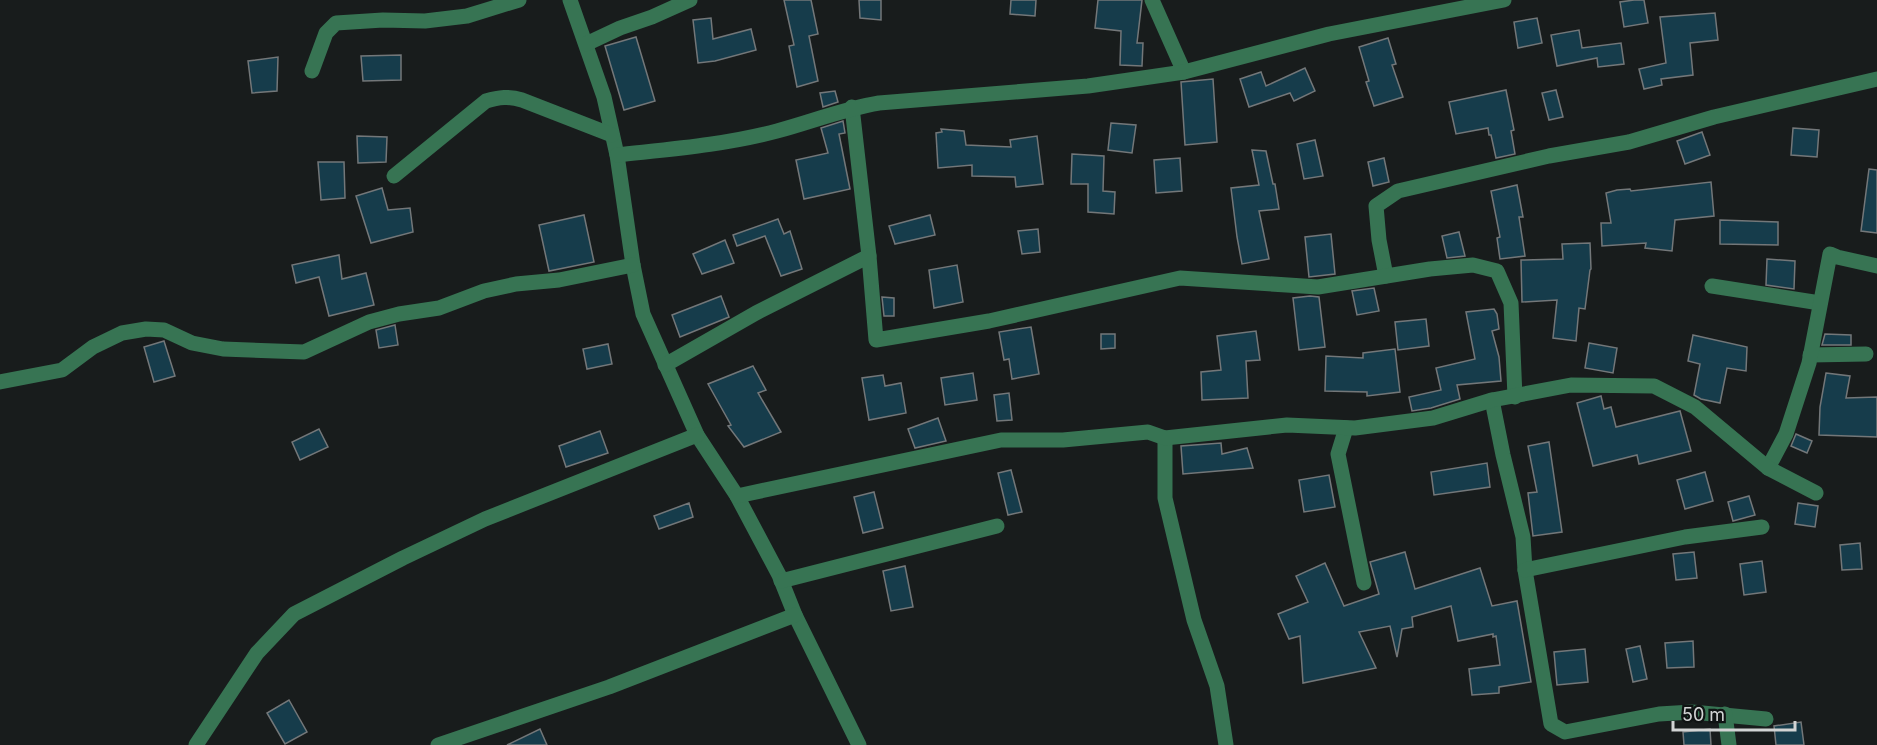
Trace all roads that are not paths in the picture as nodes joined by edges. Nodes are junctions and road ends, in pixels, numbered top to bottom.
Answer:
1 (519, 0) edge
2 (570, 0) edge
3 (690, 0) edge
4 (1152, 0) edge
5 (1504, 0) edge
6 (586, 44) junction
7 (312, 71) dead end
8 (1184, 72) junction
9 (1877, 79) edge
10 (852, 107) junction
11 (612, 135) junction
12 (617, 155) junction
13 (394, 176) dead end
14 (869, 256) junction
15 (633, 265) junction
16 (1877, 267) edge
17 (1386, 276) junction
18 (1712, 286) dead end
19 (1820, 303) junction
20 (1866, 354) dead end
21 (1810, 355) junction
22 (665, 365) junction
23 (0, 382) edge
24 (1515, 397) junction
25 (1492, 400) junction
26 (1346, 428) junction
27 (697, 435) junction
28 (1164, 438) junction
29 (1768, 468) junction
30 (1816, 493) dead end
31 (737, 496) junction
32 (997, 526) dead end
33 (1762, 527) dead end
34 (1525, 570) junction
35 (781, 580) junction
36 (1364, 583) dead end
37 (795, 615) junction
38 (1725, 714) junction
39 (1766, 719) dead end
40 (1566, 738) edge
41 (196, 745) edge
42 (438, 745) edge
43 (859, 745) edge
44 (1226, 745) edge
45 (1729, 745) edge

1 - 7 street
2 - 6 street
3 - 6 street
4 - 8 street
5 - 8 street
6 - 11 street
8 - 10 street
9 - 17 street
10 - 12 street
10 - 14 street
11 - 12 street
11 - 13 street
12 - 15 street
14 - 17 street
14 - 22 street
15 - 22 street
15 - 23 street
16 - 19 street
17 - 24 street
18 - 19 street
19 - 21 street
20 - 21 street
21 - 29 street
22 - 27 street
24 - 25 street
24 - 29 street
25 - 26 street
25 - 34 street
26 - 28 street
26 - 36 street
27 - 31 street
27 - 41 street
28 - 31 street
28 - 44 street
29 - 30 street
31 - 35 street
32 - 35 street
33 - 34 street
34 - 40 street
35 - 37 street
37 - 42 street
37 - 43 street
38 - 39 street
38 - 40 street
38 - 45 street

